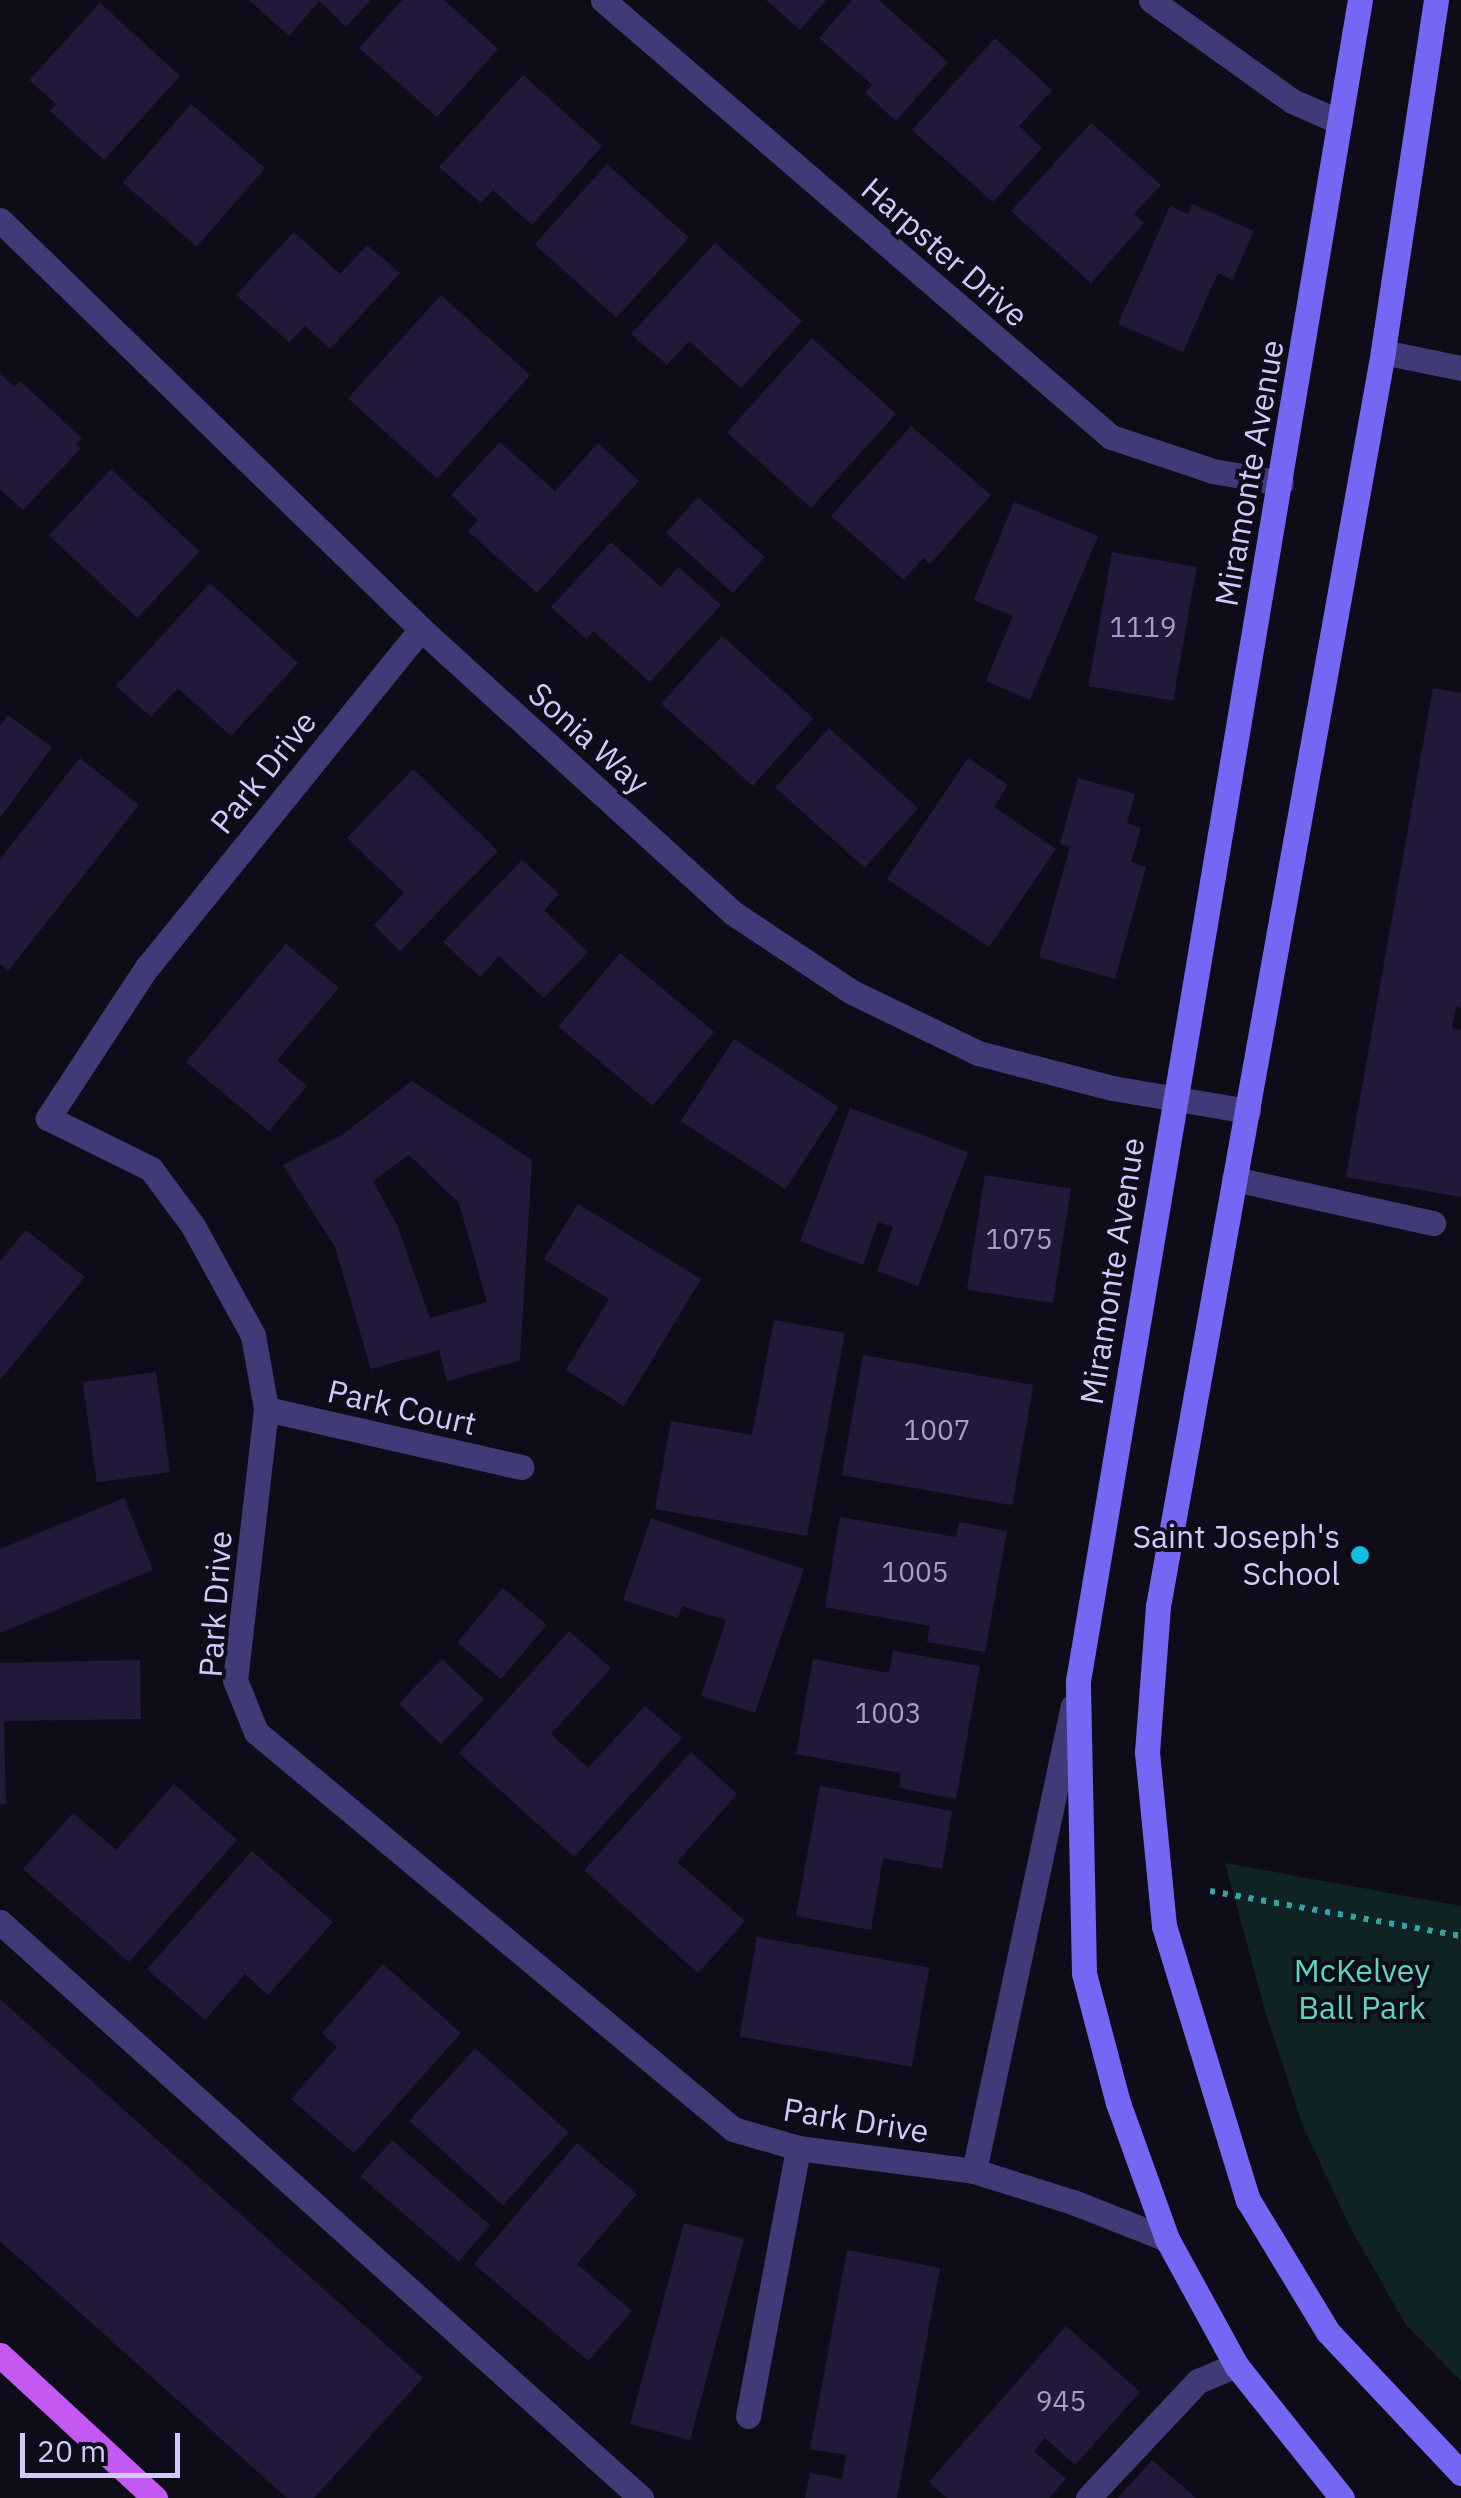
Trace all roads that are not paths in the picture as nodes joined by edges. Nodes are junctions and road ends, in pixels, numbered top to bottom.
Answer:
1 (602, 0) edge
2 (1151, 0) edge
3 (1360, 0) edge
4 (1436, 0) edge
5 (1340, 122) junction
6 (0, 220) edge
7 (1384, 352) junction
8 (1461, 368) edge
9 (1281, 483) junction
10 (420, 629) junction
11 (1174, 1098) junction
12 (1248, 1110) junction
13 (1234, 1180) junction
14 (1433, 1223) dead end
15 (266, 1410) junction
16 (522, 1467) dead end
17 (1078, 1681) junction
18 (0, 1922) edge
19 (798, 2148) junction
20 (974, 2171) junction
21 (1167, 2239) junction
22 (0, 2355) edge
23 (1236, 2365) junction
24 (748, 2416) dead end
25 (1461, 2473) edge
26 (155, 2498) edge
27 (641, 2498) edge
28 (1088, 2498) edge
29 (1342, 2498) edge

1 - 9 street, Harpster Drive
2 - 5 street
3 - 5 main road, Miramonte Avenue
4 - 7 main road
5 - 9 main road, Miramonte Avenue
6 - 10 street, Sonia Way
7 - 8 street
7 - 12 main road
9 - 11 main road, Miramonte Avenue
10 - 11 street, Sonia Way
10 - 15 street, Park Drive
11 - 12 street, Sonia Way
11 - 17 main road, Miramonte Avenue
12 - 13 main road
13 - 14 street
13 - 25 main road
15 - 16 street, Park Court
15 - 19 street, Park Drive
17 - 20 street
17 - 21 main road, Miramonte Avenue
18 - 27 street
19 - 20 street, Park Drive
19 - 24 street
20 - 21 street, Park Drive
21 - 23 main road, Miramonte Avenue
22 - 26 main road
23 - 28 street
23 - 29 main road, Miramonte Avenue

